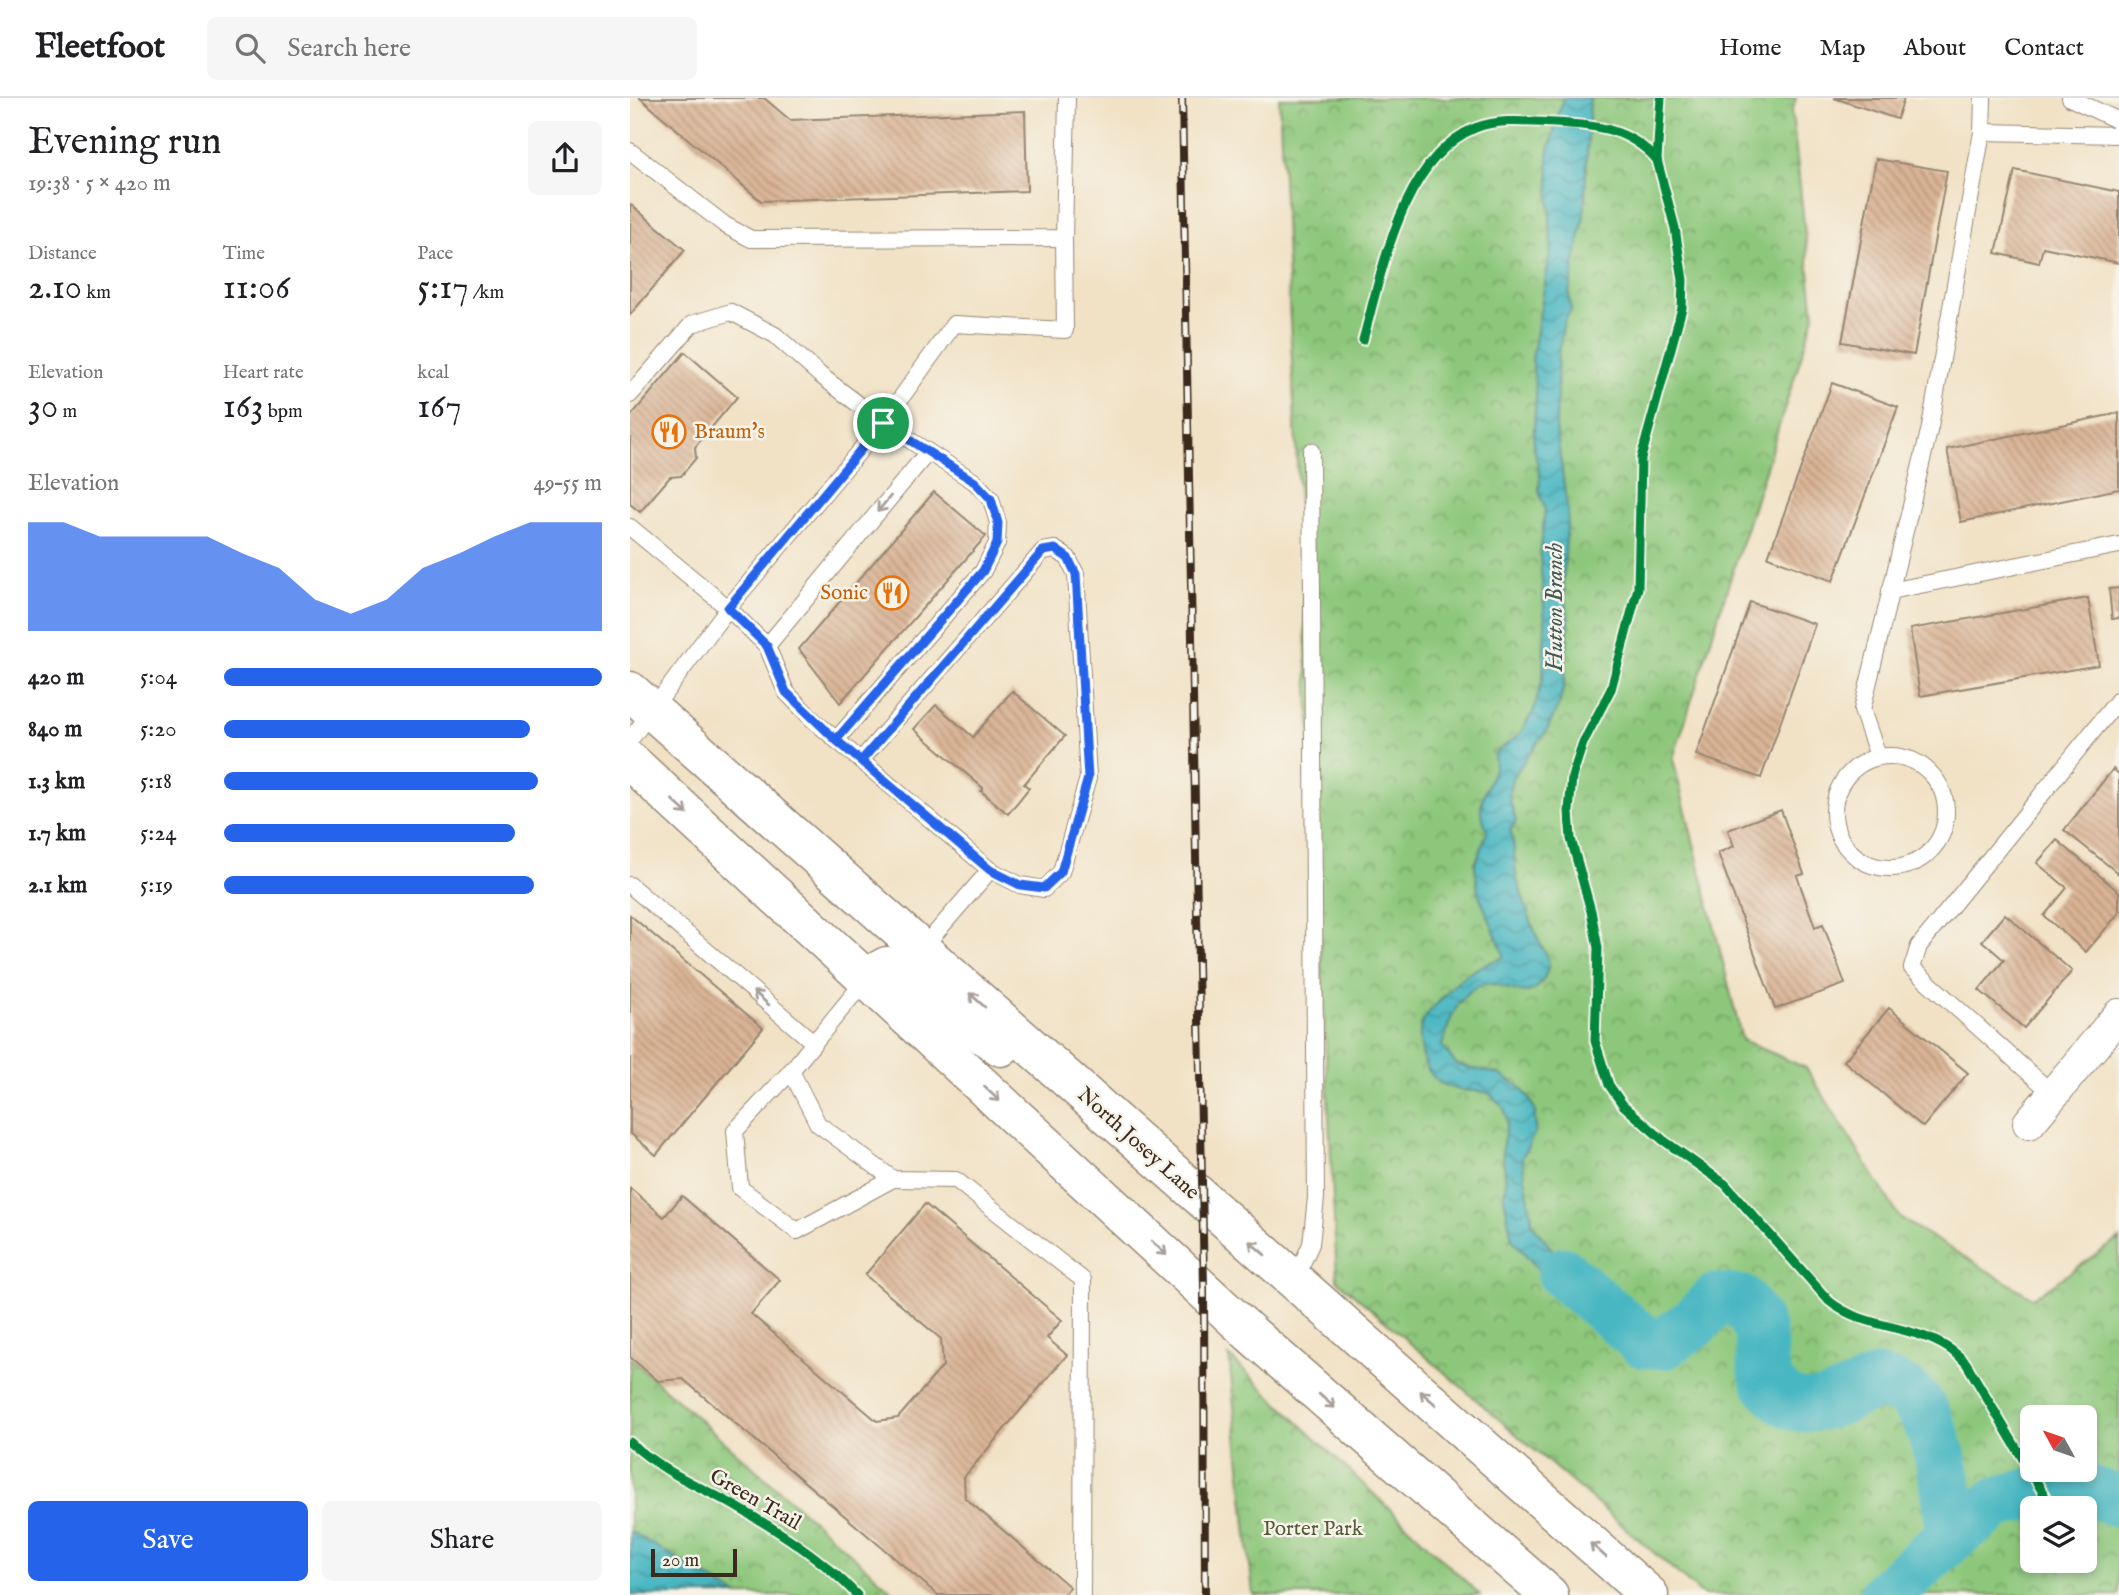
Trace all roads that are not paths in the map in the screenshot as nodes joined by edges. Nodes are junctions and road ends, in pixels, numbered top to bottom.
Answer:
1 (1067, 98) edge
2 (1983, 98) edge
3 (2070, 98) edge
4 (2119, 121) edge
5 (1982, 132) junction
6 (2119, 135) edge
7 (630, 150) edge
8 (1064, 238) junction
9 (630, 395) edge
10 (883, 423) junction
11 (1311, 451) dead end
12 (928, 452) junction
13 (630, 527) edge
14 (2119, 545) edge
15 (1890, 591) junction
16 (728, 608) junction
17 (767, 646) junction
18 (2119, 699) edge
19 (637, 714) edge
20 (836, 740) junction
21 (1878, 756) junction
22 (630, 761) edge
23 (861, 761) junction
24 (990, 870) junction
25 (630, 886) edge
26 (921, 950) junction
27 (866, 979) junction
28 (2119, 1015) edge
29 (813, 1042) junction
30 (791, 1071) junction
31 (1079, 1091) junction
32 (2053, 1094) junction
33 (2029, 1123) dead end
34 (893, 1179) junction
35 (1294, 1281) junction
36 (1082, 1595) edge
37 (1549, 1595) edge
38 (1648, 1595) edge

1 - 8 lane
2 - 5 lane
3 - 4 lane
5 - 6 lane
5 - 15 lane
7 - 8 lane
8 - 10 lane
9 - 10 lane
10 - 12 lane
10 - 16 lane
11 - 35 lane
12 -> 17 lane
12 - 20 lane
13 - 16 lane
14 - 15 lane
15 - 21 lane
16 - 17 lane
16 - 19 lane
17 - 20 lane
18 - 32 lane
19 - 26 main road, North Josey Lane
20 - 23 lane
21 - 21 lane
22 -> 27 main road
23 - 24 lane
23 - 24 lane
24 - 26 lane
29 -> 25 lane
31 -> 26 main road, North Josey Lane
27 - 29 lane
27 - 31 main road
27 -> 37 main road
28 - 32 street
29 - 30 lane
30 - 34 lane
30 - 34 lane
35 -> 31 main road, North Josey Lane
32 - 33 street
34 - 36 lane
38 -> 35 main road, North Josey Lane

